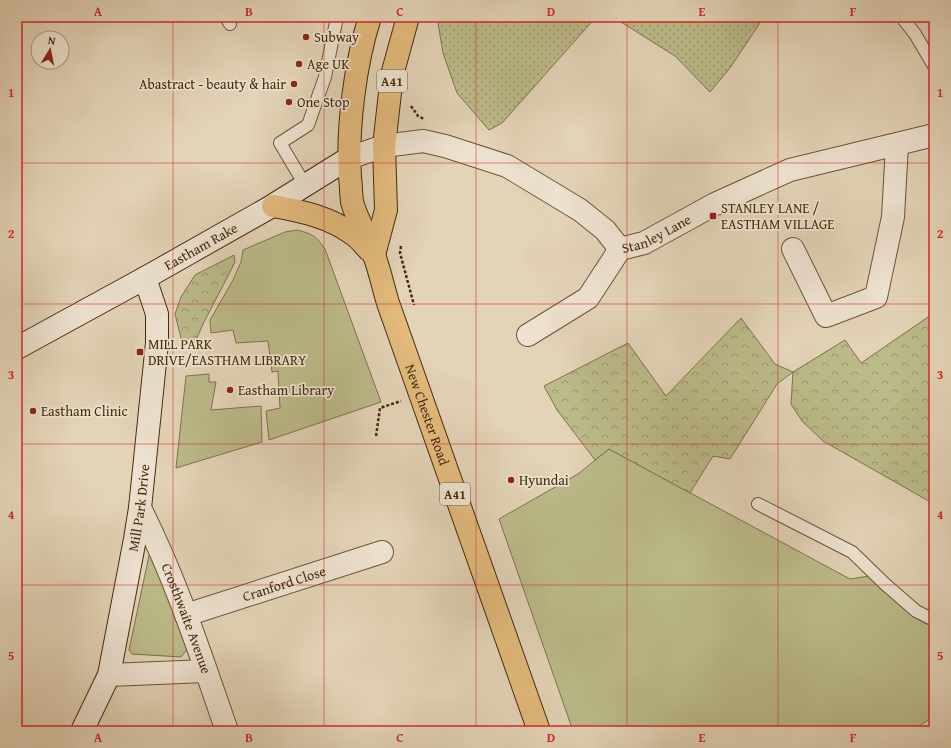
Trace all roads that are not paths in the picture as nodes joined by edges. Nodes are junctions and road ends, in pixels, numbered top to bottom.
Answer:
1 (337, 17) edge
2 (370, 17) edge
3 (408, 17) edge
4 (904, 20) dead end
5 (934, 66) edge
6 (934, 135) edge
7 (897, 144) junction
8 (384, 146) junction
9 (349, 158) junction
10 (305, 185) junction
11 (272, 206) junction
12 (793, 248) dead end
13 (620, 249) junction
14 (374, 255) junction
15 (145, 278) junction
16 (528, 334) dead end
17 (17, 348) edge
18 (758, 504) dead end
19 (140, 508) junction
20 (382, 552) dead end
21 (186, 614) junction
22 (934, 620) edge
23 (206, 671) junction
24 (109, 675) junction
25 (82, 731) edge
26 (227, 731) edge
27 (539, 731) edge

1 - 10 lane
2 - 9 highway, New Chester Road / A41
3 - 8 highway, A41
4 - 5 lane
6 - 7 street, Stanley Lane
7 - 12 street
7 - 13 street, Stanley Lane
8 - 9 street, Eastham Rake
8 - 13 street, Stanley Lane
8 - 14 highway, A41
9 - 10 street, Eastham Rake
9 - 14 highway, New Chester Road / A41
10 - 11 street, Eastham Rake
11 - 14 highway, A41
11 - 15 street, Eastham Rake
13 - 16 street
14 - 27 highway, New Chester Road / A41
15 - 17 street, Eastham Rake
15 - 19 street, Mill Park Drive
18 - 22 lane
19 - 21 street, Crosthwaite Avenue
19 - 24 street, Mill Park Drive
20 - 21 street, Cranford Close
21 - 23 street, Crosthwaite Avenue
23 - 24 street
23 - 26 street, Crosthwaite Avenue
24 - 25 street, Mill Park Drive

